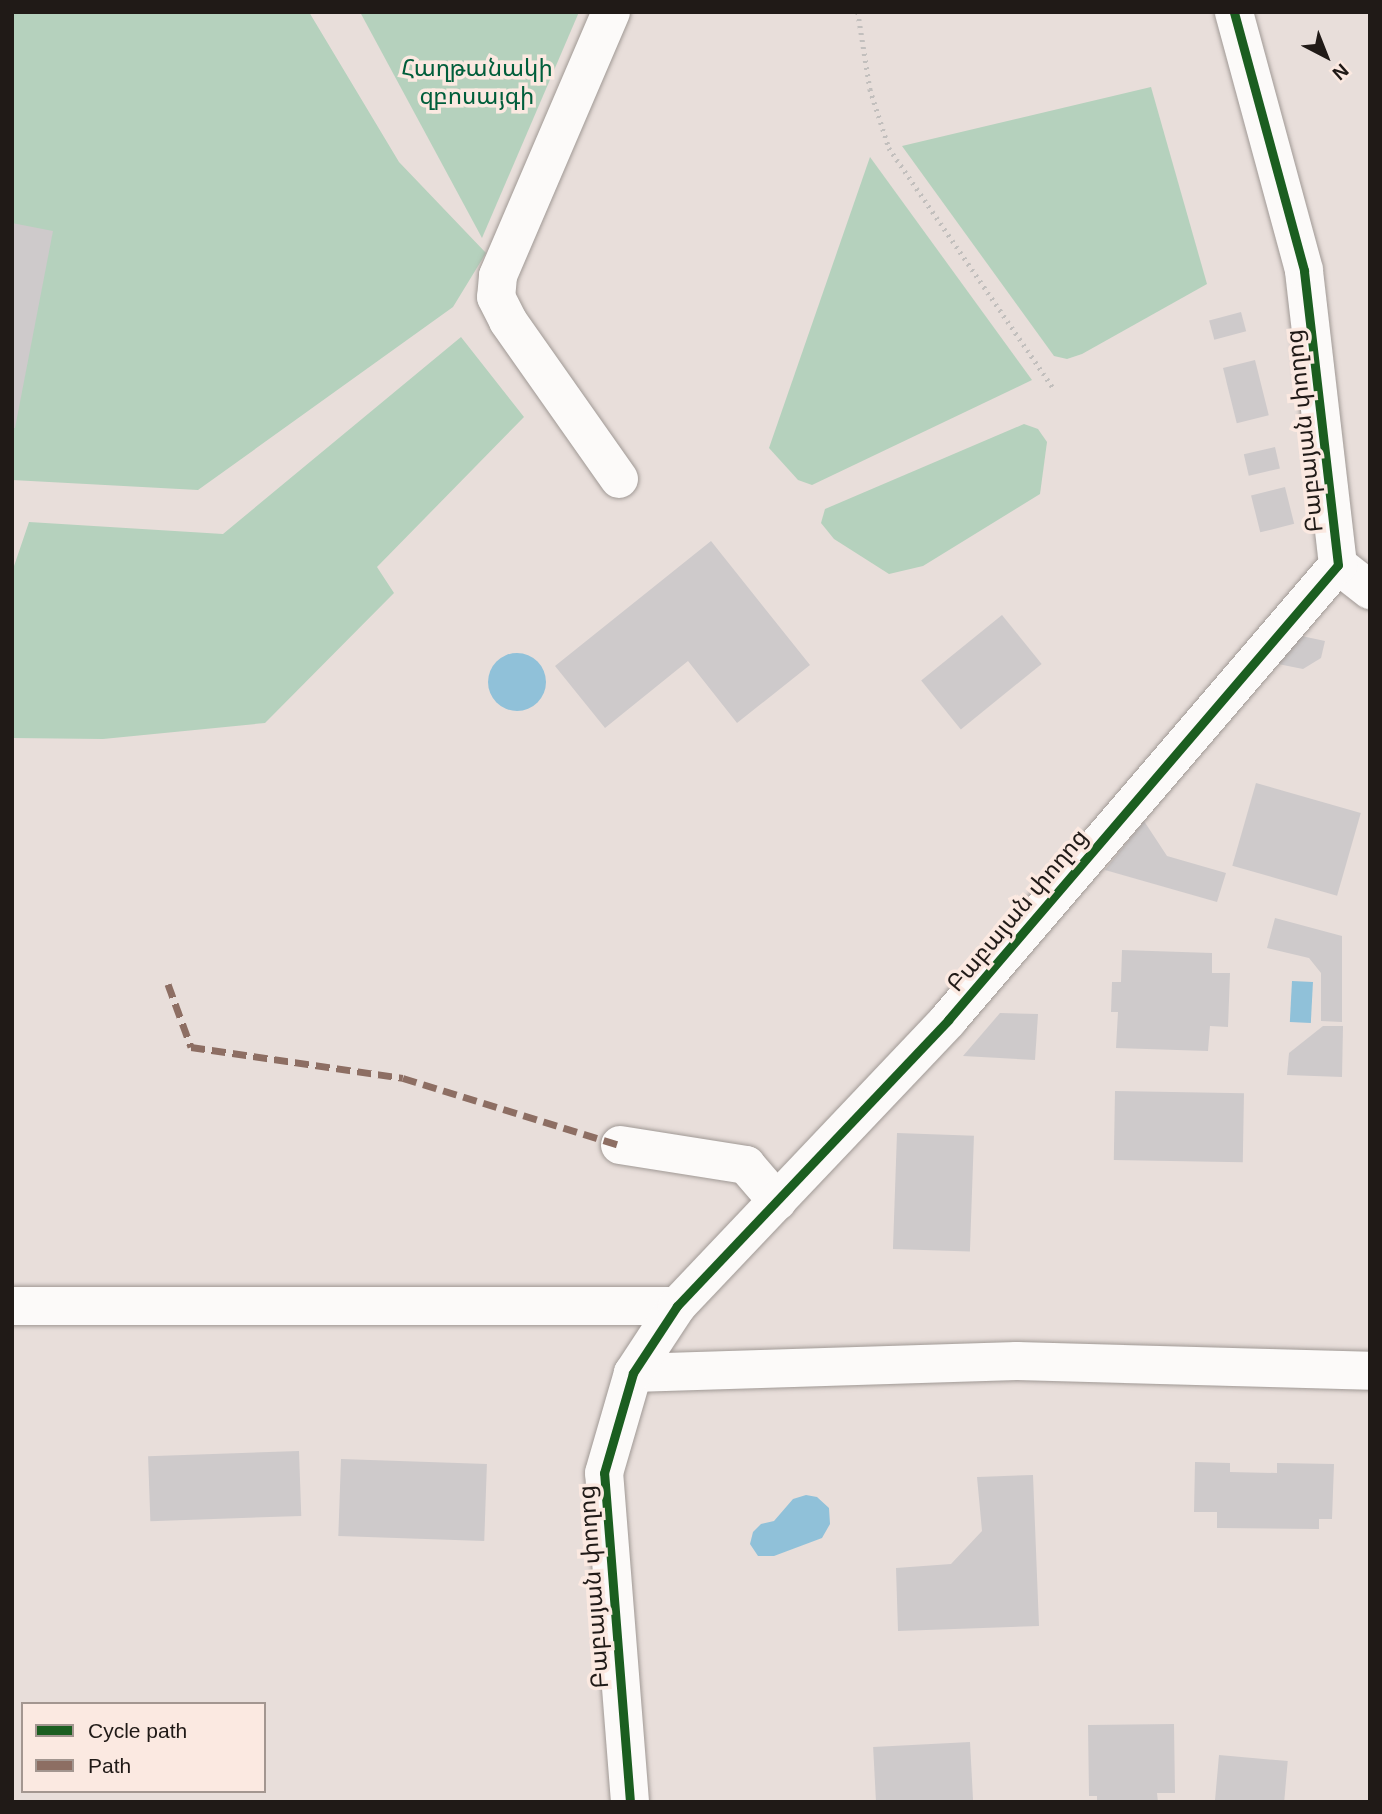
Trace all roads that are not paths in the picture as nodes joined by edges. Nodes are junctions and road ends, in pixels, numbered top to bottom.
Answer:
1 (611, 12) edge
2 (1234, 12) edge
3 (619, 479) dead end
4 (1338, 565) junction
5 (1370, 590) edge
6 (620, 1145) dead end
7 (777, 1200) junction
8 (12, 1306) edge
9 (677, 1306) junction
10 (1370, 1371) edge
11 (633, 1373) junction
12 (630, 1802) edge

1 - 3 street
2 - 4 street, Բաբայան փողոց
4 - 5 street
4 - 7 street, Բաբայան փողոց
6 - 7 street
7 - 9 street, Բաբայան փողոց
8 - 9 street
9 - 11 street, Բաբայան փողոց
10 - 11 street
11 - 12 street, Բաբայան փողոց

